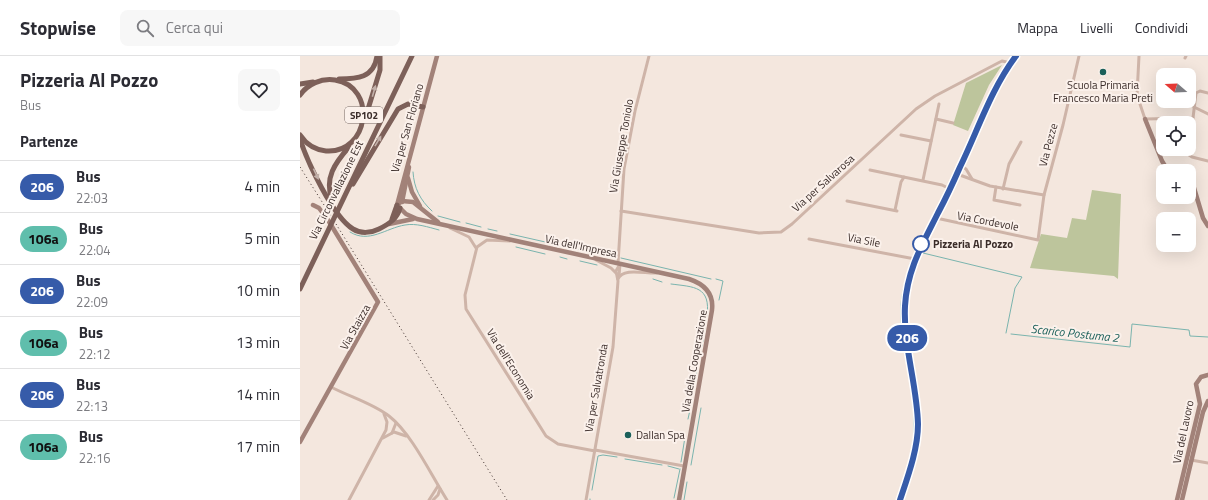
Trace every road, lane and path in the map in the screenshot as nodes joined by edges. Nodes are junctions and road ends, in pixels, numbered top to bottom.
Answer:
1 (377, 56) edge
2 (380, 56) edge
3 (408, 56) edge
4 (412, 56) edge
5 (437, 56) edge
6 (649, 56) edge
7 (1016, 56) edge
8 (1079, 56) edge
9 (1139, 56) edge
10 (1011, 63) junction
11 (334, 80) junction
12 (316, 82) junction
13 (300, 84) edge
14 (395, 92) junction
15 (1208, 93) edge
16 (300, 95) edge
17 (1196, 97) edge
18 (939, 104) dead end
19 (423, 107) junction
20 (1196, 108) edge
21 (1208, 114) edge
22 (936, 119) junction
23 (1145, 119) junction
24 (1156, 119) edge
25 (953, 123) dead end
26 (363, 124) junction
27 (300, 135) edge
28 (901, 135) dead end
29 (300, 139) edge
30 (353, 141) junction
31 (931, 142) junction
32 (1021, 142) dead end
33 (1190, 156) edge
34 (410, 159) junction
35 (1208, 161) edge
36 (1164, 164) edge
37 (961, 166) junction
38 (870, 170) dead end
39 (407, 172) junction
40 (957, 174) junction
41 (904, 177) junction
42 (923, 180) junction
43 (973, 180) junction
44 (996, 187) junction
45 (950, 189) junction
46 (1003, 189) junction
47 (1044, 195) junction
48 (1196, 195) edge
49 (848, 200) dead end
50 (342, 201) junction
51 (400, 204) junction
52 (313, 205) dead end
53 (1020, 205) dead end
54 (335, 208) junction
55 (422, 209) junction
56 (621, 211) junction
57 (936, 218) junction
58 (417, 219) junction
59 (388, 224) junction
60 (442, 224) junction
61 (1208, 226) edge
62 (809, 239) dead end
63 (1038, 240) joint
64 (514, 241) junction
65 (476, 250) junction
66 (593, 258) junction
67 (915, 259) junction
68 (619, 264) junction
69 (659, 273) junction
70 (618, 277) junction
71 (300, 289) edge
72 (711, 296) joint
73 (1208, 375) edge
74 (331, 387) junction
75 (1208, 401) edge
76 (383, 412) junction
77 (396, 423) junction
78 (387, 429) junction
79 (392, 433) junction
80 (408, 438) junction
81 (382, 439) junction
82 (300, 442) edge
83 (595, 451) junction
84 (1189, 460) junction
85 (1208, 463) edge
86 (684, 466) junction
87 (439, 488) junction
88 (349, 500) edge
89 (429, 500) edge
90 (433, 500) edge
91 (447, 500) edge
92 (586, 500) edge
93 (679, 500) edge
94 (900, 500) edge
95 (1177, 500) edge
96 (1182, 500) edge

1 - 11 main road
26 -> 2 main road
3 - 14 main road
4 - 14 main road, Via Circonvallazione Est
5 - 19 street, Via per San Floriano
6 - 56 street, Via Giuseppe Toniolo
7 - 10 street
8 - 47 street, Via Pezze
9 - 23 street
10 - 37 street
10 - 56 street, Via per Salvarosa
11 - 12 main road
11 - 26 main road, SP102
12 - 13 main road
12 - 16 main road
14 - 50 main road, Via Circonvallazione Est
15 - 17 street
18 - 22 street
19 - 34 street, Via per San Floriano
50 -> 19 main road
20 - 21 street
22 - 25 street
22 - 31 street
23 - 24 street
23 - 36 street
26 - 30 main road, SP102
27 - 30 main road
28 - 31 street
29 -> 54 main road
30 - 54 main road
31 - 42 street
32 - 46 street
33 - 35 street
34 - 39 street, Via per San Floriano
34 - 39 street
37 - 40 street
37 - 43 street
38 - 41 street
39 - 51 street, Via per San Floriano
39 - 55 street
40 - 43 street
40 - 45 street
41 - 42 street
41 - 49 street
42 - 45 street
43 - 44 street
44 - 46 street
44 - 53 street
45 - 57 street
46 - 47 street
47 - 63 street, Via Pezze
48 - 61 street
50 - 71 main road, Via Circonvallazione Est
51 - 55 street
51 - 58 street, Via dell'Impresa
51 - 59 main road
52 - 74 street, Via Staizza
54 - 59 main road
55 - 60 street, Via dell'Impresa
56 - 68 street, Via Giuseppe Toniolo
57 - 63 street, Via Cordevole
57 - 67 street
58 - 59 street, Via dell'Impresa
58 - 60 street, Via dell'Impresa
60 - 64 street, Via dell'Impresa
60 - 65 street
62 - 67 street, Via Sile
64 - 65 street
64 - 66 street, Via dell'Impresa
65 - 83 street, Via dell'Economia
66 - 68 street, Via dell'Impresa
66 - 70 street
67 - 94 street
68 - 69 street, Via dell'Impresa
68 - 70 street, Via per Salvatronda
69 - 70 street
69 - 72 street, Via dell'Impresa
70 - 83 street, Via per Salvatronda
72 - 86 street, Via della Cooperazione
73 - 84 street, Via del Lavoro
74 - 76 street
74 - 82 street, Via Staizza
75 - 84 street, Via del Lavoro
76 - 77 street
76 - 78 street
77 - 78 street
77 - 79 street
77 - 80 street
78 - 81 street
79 - 80 street
79 - 81 street
80 - 87 street
81 - 88 street
83 - 86 street, Via dell'Economia
83 - 92 street, Via per Salvatronda
84 - 85 street
84 - 95 street, Via del Lavoro
84 - 96 street, Via del Lavoro
86 - 93 street, Via della Cooperazione
87 - 89 street
87 - 90 street
87 - 91 street

